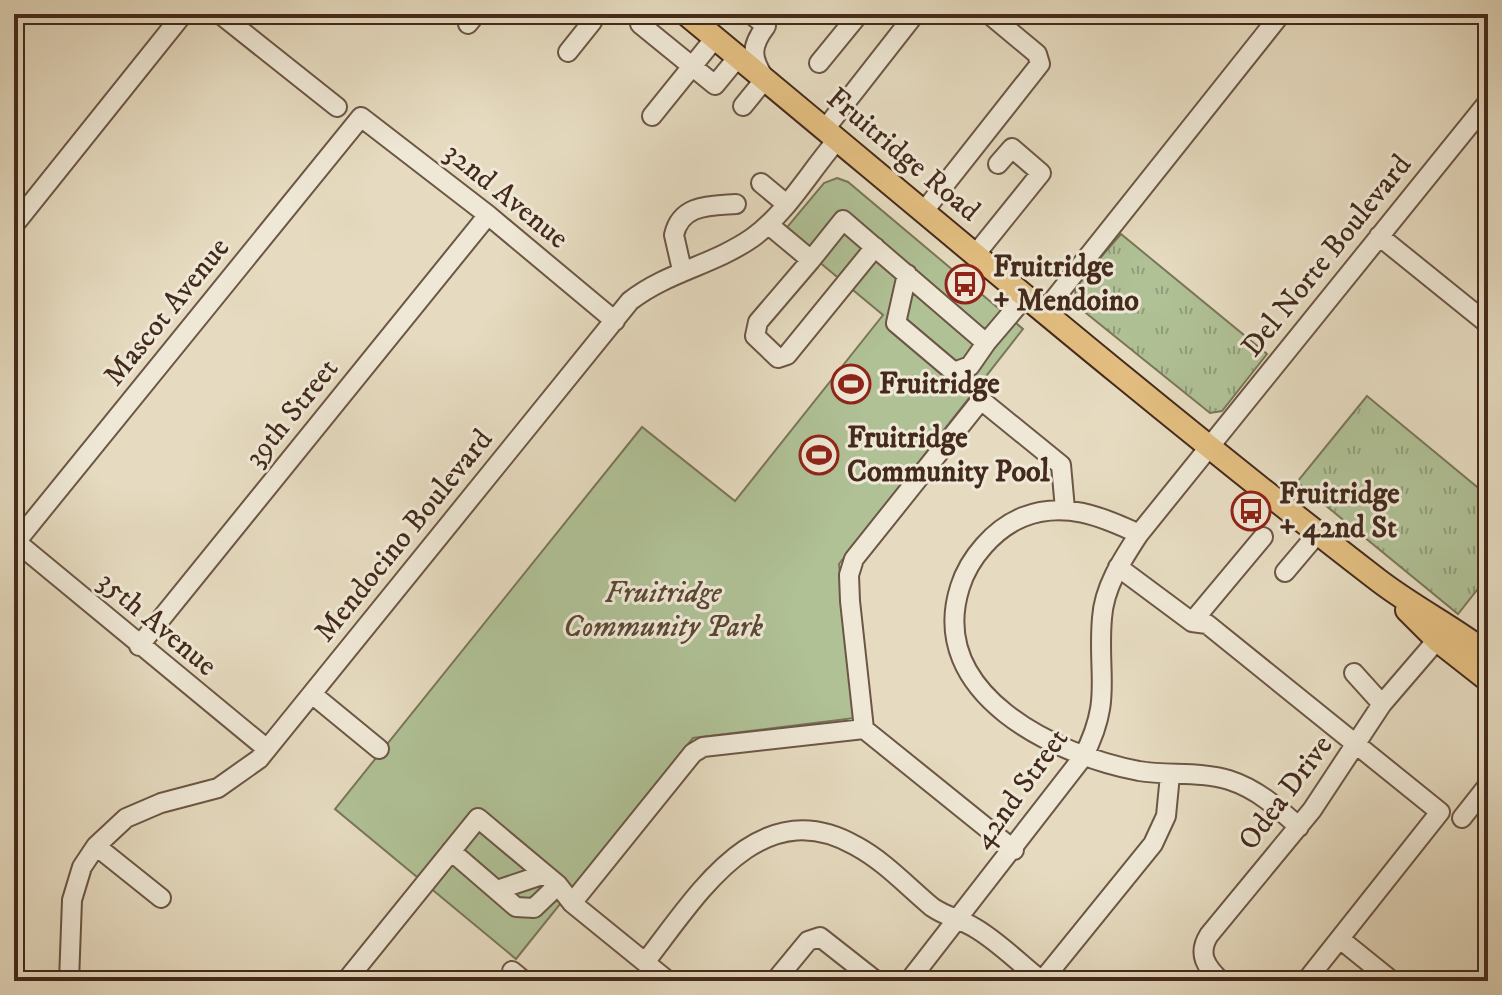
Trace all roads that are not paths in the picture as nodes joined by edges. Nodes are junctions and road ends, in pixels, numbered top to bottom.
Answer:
1 (158, 14) edge
2 (220, 14) edge
3 (647, 14) edge
4 (686, 14) edge
5 (751, 14) edge
6 (859, 14) edge
7 (915, 14) edge
8 (989, 14) edge
9 (1281, 14) edge
10 (591, 17) edge
11 (178, 20) edge
12 (715, 38) junction
13 (568, 52) dead end
14 (738, 57) junction
15 (819, 63) dead end
16 (691, 66) junction
17 (765, 79) junction
18 (1488, 102) edge
19 (743, 106) dead end
20 (337, 107) dead end
21 (652, 116) dead end
22 (361, 117) joint
23 (832, 134) junction
24 (998, 164) dead end
25 (761, 183) dead end
26 (785, 203) junction
27 (924, 211) junction
28 (488, 215) junction
29 (753, 219) junction
30 (14, 225) edge
31 (1379, 236) junction
32 (875, 247) junction
33 (975, 255) junction
34 (811, 260) junction
35 (682, 270) junction
36 (907, 274) junction
37 (1025, 297) junction
38 (1043, 313) junction
39 (615, 321) junction
40 (1488, 324) edge
41 (986, 343) junction
42 (1210, 446) junction
43 (1065, 509) junction
44 (1318, 533) junction
45 (1139, 534) junction
46 (1263, 537) dead end
47 (15, 541) edge
48 (1118, 567) junction
49 (1285, 572) dead end
50 (1381, 583) junction
51 (1192, 622) junction
52 (1437, 640) junction
53 (139, 646) junction
54 (1488, 654) edge
55 (1354, 673) dead end
56 (1488, 680) edge
57 (312, 694) junction
58 (1382, 704) junction
59 (864, 729) junction
60 (1358, 744) junction
61 (267, 749) junction
62 (379, 749) dead end
63 (1083, 757) junction
64 (1170, 775) junction
65 (1488, 785) edge
66 (1462, 818) dead end
67 (1299, 827) junction
68 (96, 846) junction
69 (1014, 850) junction
70 (451, 851) junction
71 (561, 889) junction
72 (497, 890) junction
73 (161, 898) dead end
74 (954, 920) junction
75 (1340, 939) junction
76 (646, 961) junction
77 (69, 981) edge
78 (346, 981) edge
79 (668, 981) edge
80 (775, 981) edge
81 (876, 981) edge
82 (909, 981) edge
83 (1042, 981) edge
84 (1221, 981) edge
85 (1306, 981) edge
86 (1392, 981) edge

1 - 11 street
2 - 20 street
3 - 16 street
4 - 12 main road, Fruitridge Road
5 - 17 street
6 - 15 street
7 - 23 street, Mendocino Boulevard
8 - 27 street
9 - 38 street
10 - 13 street
11 - 30 street
12 - 14 main road, Fruitridge Road
12 - 16 street
14 - 16 street
14 - 17 main road, Fruitridge Road
16 - 21 street
17 - 19 street
17 - 23 main road, Fruitridge Road
18 - 31 street, Del Norte Boulevard
22 - 28 street, 32nd Avenue
22 - 47 street, Mascot Avenue
23 - 26 street, Mendocino Boulevard
23 - 27 main road, Fruitridge Road
24 - 33 street
25 - 26 street
26 - 29 street, Mendocino Boulevard
27 - 33 main road, Fruitridge Road
28 - 39 street, 32nd Avenue
28 - 53 street, 39th Street
29 - 34 street
29 - 35 street, Mendocino Boulevard
29 - 35 street
31 - 40 street
31 - 42 street, Del Norte Boulevard
32 - 34 street
32 - 34 street
32 - 36 street
33 - 37 main road, Fruitridge Road
35 - 39 street, Mendocino Boulevard
36 - 41 street
36 - 41 street
37 - 38 main road, Fruitridge Road
37 - 41 street
38 - 42 main road, Fruitridge Road
39 - 57 street, Mendocino Boulevard
42 - 44 main road, Fruitridge Road
42 - 45 street, 42nd Street
43 - 45 street
43 - 59 street
43 - 63 street
44 - 49 street
44 - 50 main road, Fruitridge Road
45 - 48 street, 42nd Street
46 - 51 street
47 - 53 street, 35th Avenue
48 - 51 street
48 - 63 street, 42nd Street
50 - 52 main road, Fruitridge Road
50 - 54 main road, Fruitridge Road
51 - 60 street
52 - 56 main road, Fruitridge Road
52 - 58 street, Odea Drive
53 - 61 street, 35th Avenue
55 - 58 street
57 - 61 street, Mendocino Boulevard
57 - 62 street
58 - 60 street, Odea Drive
59 - 69 street
59 - 71 street
60 - 67 street, Odea Drive
60 - 75 street
61 - 68 street, Mendocino Boulevard
63 - 64 street
63 - 69 street, 42nd Street
64 - 67 street
64 - 83 street
65 - 66 street
67 - 84 street, Odea Drive
68 - 73 street
68 - 77 street, Mendocino Boulevard
69 - 74 street, 42nd Street
70 - 71 street
70 - 72 street
70 - 78 street
71 - 72 street
71 - 72 street
71 - 76 street
74 - 76 street
74 - 82 street, 42nd Street
74 - 83 street
75 - 85 street
75 - 86 street
76 - 79 street
80 - 81 street

